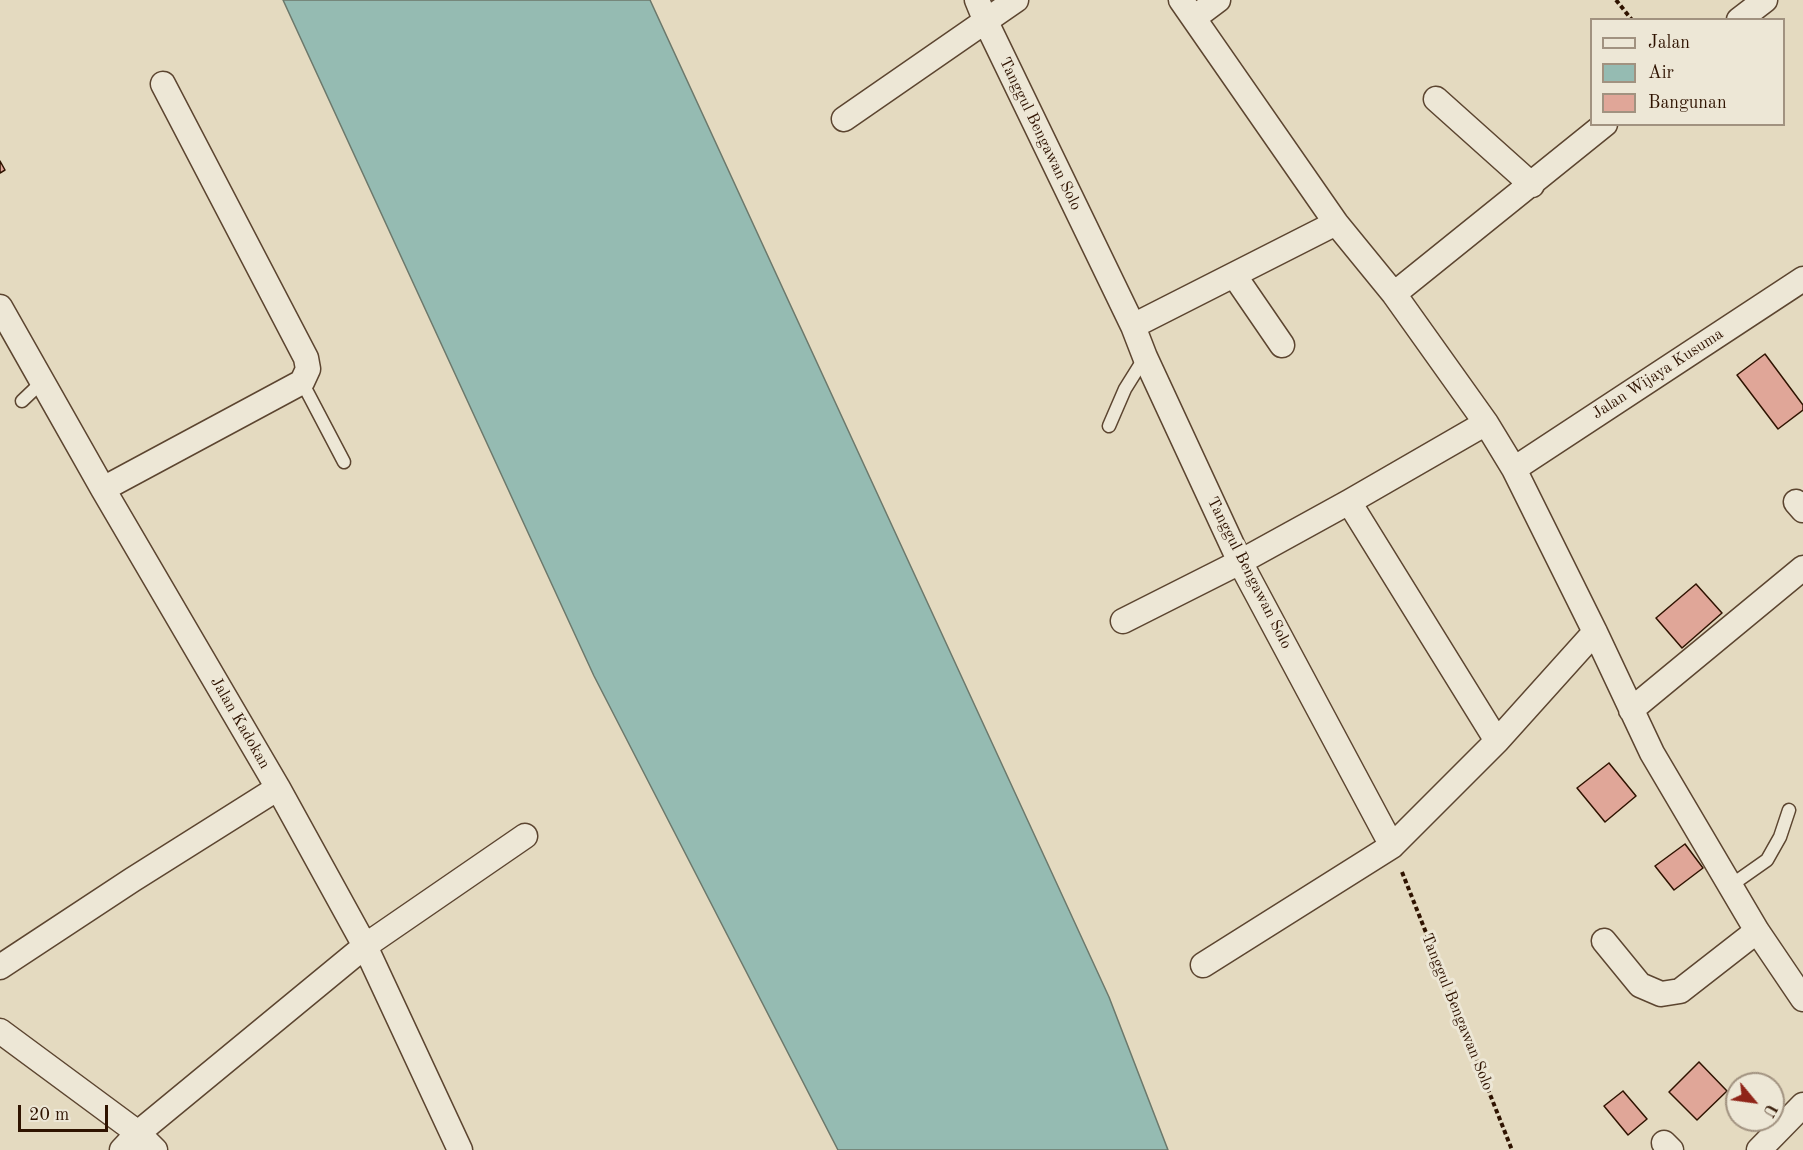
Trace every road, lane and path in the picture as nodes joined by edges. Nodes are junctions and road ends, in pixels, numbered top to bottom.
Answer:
1 (1016, 0) edge
2 (1218, 0) edge
3 (1616, 0) edge
4 (1766, 0) edge
5 (1187, 9) edge
6 (981, 11) edge
7 (1630, 18) edge
8 (1742, 18) edge
9 (163, 84) dead end
10 (1436, 99) dead end
11 (844, 119) dead end
12 (1603, 126) edge
13 (1532, 185) junction
14 (1336, 223) junction
15 (1234, 275) junction
16 (1803, 279) edge
17 (1395, 294) junction
18 (0, 307) edge
19 (1133, 326) junction
20 (1282, 345) dead end
21 (1145, 357) junction
22 (43, 381) junction
23 (302, 382) junction
24 (22, 401) dead end
25 (1486, 423) junction
26 (1109, 426) dead end
27 (344, 462) dead end
28 (1514, 469) junction
29 (104, 489) junction
30 (1349, 502) junction
31 (1240, 562) junction
32 (1803, 568) edge
33 (1122, 621) dead end
34 (1595, 632) junction
35 (1631, 710) junction
36 (1497, 741) junction
37 (278, 788) junction
38 (1789, 810) dead end
39 (525, 836) dead end
40 (1392, 846) junction
41 (1730, 886) junction
42 (1757, 931) junction
43 (1604, 941) dead end
44 (365, 946) junction
45 (1203, 965) dead end
46 (0, 967) edge
47 (1803, 999) edge
48 (0, 1031) edge
49 (1803, 1105) edge
50 (130, 1142) edge
51 (155, 1150) edge
52 (460, 1150) edge
53 (1512, 1150) edge
54 (1760, 1150) edge

1 - 6 street
2 - 5 street
3 - 7 path
4 - 8 street
5 - 14 street
6 - 11 street
6 - 19 street, Tanggul Bengawan Solo
9 - 23 street
10 - 13 street
12 - 13 street
13 - 17 street
14 - 15 street
14 - 17 street
15 - 19 street
15 - 20 street
16 - 28 street, Jalan Wijaya Kusuma
17 - 25 street
18 - 22 street, Jalan Kadokan
19 - 21 street, Tanggul Bengawan Solo
21 - 26 lane
21 - 31 street, Tanggul Bengawan Solo
22 - 24 lane
22 - 29 street, Jalan Kadokan
23 - 27 lane
23 - 29 street
25 - 28 street
25 - 30 street
28 - 34 street
29 - 37 street, Jalan Kadokan
30 - 31 street
30 - 36 street
31 - 33 street
31 - 40 street, Tanggul Bengawan Solo
32 - 35 street
34 - 35 street
34 - 36 street
35 - 41 street
36 - 40 street
37 - 44 street, Jalan Kadokan
37 - 46 street
38 - 41 lane
39 - 44 street
40 - 45 street
40 - 53 path, Tanggul Bengawan Solo
41 - 42 street
42 - 43 street
42 - 47 street
44 - 50 street
44 - 52 street, Jalan Kadokan
48 - 50 street
49 - 54 street
50 - 51 street

